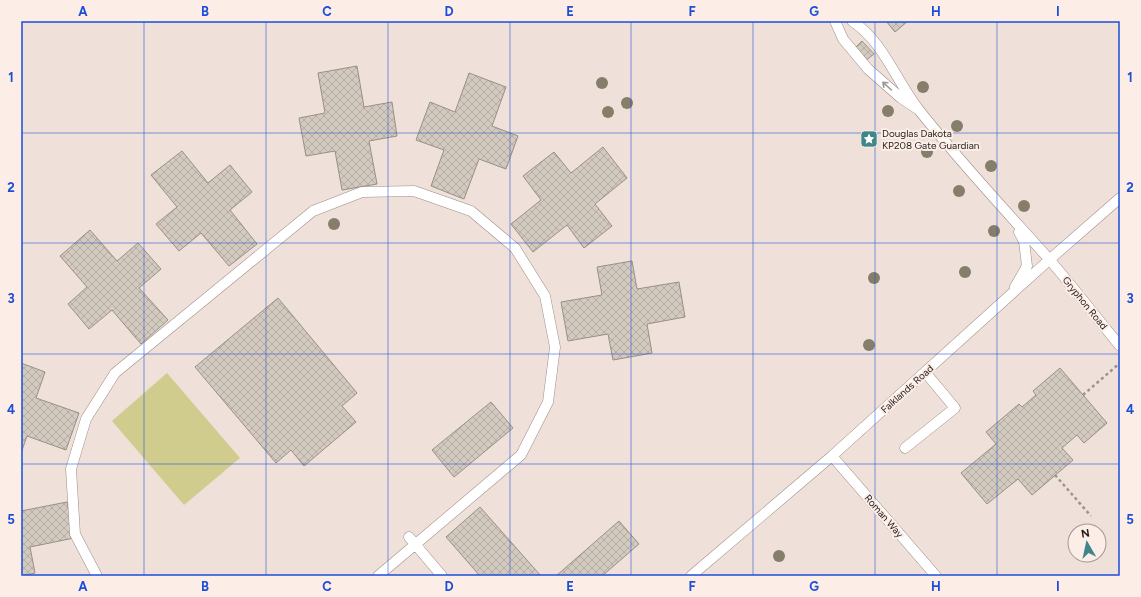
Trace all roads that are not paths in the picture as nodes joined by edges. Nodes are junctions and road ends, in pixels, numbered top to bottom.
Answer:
1 (835, 21) edge
2 (852, 21) edge
3 (918, 109) junction
4 (1120, 198) edge
5 (1015, 223) junction
6 (1049, 260) junction
7 (1010, 295) junction
8 (1120, 346) edge
9 (925, 372) junction
10 (905, 448) dead end
11 (832, 456) junction
12 (412, 541) junction
13 (97, 576) edge
14 (378, 576) edge
15 (442, 576) edge
16 (691, 576) edge
17 (936, 576) edge

3 -> 1 lane
2 - 3 lane
3 - 5 lane
4 - 6 lane, Falklands Road
5 - 6 lane, Gryphon Road
5 - 7 lane
6 - 7 lane, Falklands Road
6 - 8 lane, Gryphon Road
7 - 9 lane, Falklands Road
9 - 10 lane
9 - 11 lane, Falklands Road
11 - 16 lane, Falklands Road
11 - 17 lane, Roman Way
12 - 13 lane
12 - 14 lane
12 - 15 lane

